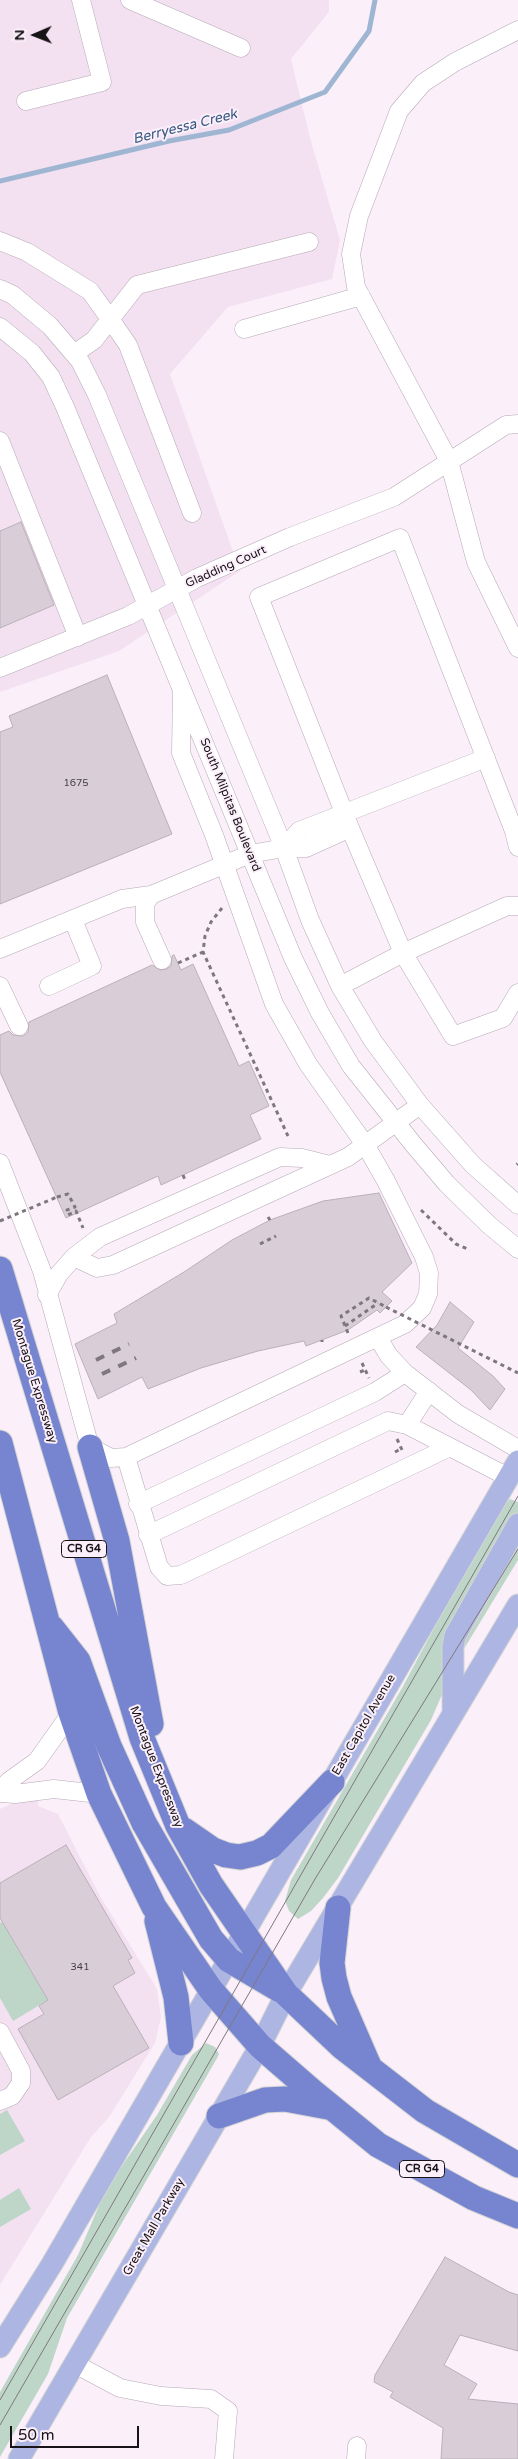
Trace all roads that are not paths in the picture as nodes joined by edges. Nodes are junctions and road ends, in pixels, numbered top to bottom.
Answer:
1 (81, 0) edge
2 (130, 0) edge
3 (518, 30) edge
4 (242, 48) dead end
5 (26, 101) dead end
6 (0, 241) edge
7 (309, 242) dead end
8 (0, 289) edge
9 (361, 296) junction
10 (110, 318) junction
11 (0, 327) edge
12 (244, 329) dead end
13 (74, 354) junction
14 (518, 424) edge
15 (0, 442) edge
16 (449, 461) junction
17 (192, 513) dead end
18 (177, 589) junction
19 (147, 606) junction
20 (78, 636) junction
21 (518, 648) edge
22 (0, 668) edge
23 (182, 690) junction
24 (486, 758) junction
25 (347, 820) junction
26 (518, 847) edge
27 (284, 848) junction
28 (250, 854) junction
29 (223, 865) junction
30 (151, 896) junction
31 (518, 906) edge
32 (73, 920) junction
33 (0, 950) edge
34 (403, 953) junction
35 (170, 962) road end
36 (0, 986) edge
37 (49, 986) dead end
38 (340, 986) junction
39 (518, 993) edge
40 (19, 1026) dead end
41 (420, 1105) junction
42 (397, 1124) junction
43 (366, 1146) junction
44 (0, 1163) edge
45 (330, 1165) junction
46 (518, 1205) edge
47 (518, 1249) edge
48 (74, 1257) junction
49 (0, 1268) edge
50 (47, 1295) junction
51 (378, 1338) junction
52 (405, 1374) junction
53 (429, 1391) junction
54 (402, 1432) junction
55 (0, 1443) edge
56 (90, 1447) junction
57 (450, 1447) junction
58 (518, 1449) edge
59 (126, 1457) junction
60 (513, 1469) edge
61 (138, 1504) junction
62 (518, 1524) edge
63 (148, 1535) junction
64 (517, 1607) edge
65 (45, 1618) junction
66 (71, 1713) junction
67 (453, 1713) junction
68 (160, 1780) junction
69 (332, 1782) junction
70 (0, 1792) edge
71 (100, 1794) junction
72 (178, 1826) junction
73 (154, 1907) junction
74 (338, 1908) junction
75 (244, 1931) junction
76 (229, 1960) junction
77 (211, 1990) junction
78 (286, 1994) junction
79 (0, 2032) edge
80 (181, 2043) junction
81 (260, 2046) junction
82 (370, 2068) junction
83 (0, 2101) edge
84 (334, 2109) junction
85 (219, 2116) junction
86 (518, 2165) edge
87 (518, 2216) edge
88 (0, 2348) edge
89 (75, 2364) junction
90 (19, 2459) edge
91 (224, 2459) edge

1 - 5 street
2 - 4 street
3 - 9 street
6 - 10 street
7 - 10 street
8 - 13 street
9 - 12 street
9 - 16 street
10 - 13 street
10 - 17 street
11 - 19 street, South Milpitas Boulevard
13 - 18 street
14 - 16 street, Gladding Court
15 - 20 street
16 - 18 street, Gladding Court
16 - 21 street
18 - 19 street, Gladding Court
18 - 27 street
19 - 20 street, Gladding Court
19 - 23 street, South Milpitas Boulevard
20 - 22 street, Gladding Court
23 - 28 street, South Milpitas Boulevard
23 - 29 street
24 - 25 street
24 - 25 street
24 - 26 street
25 - 27 street
25 - 34 street
27 - 28 street
27 - 38 street
28 - 29 street
28 - 42 street, South Milpitas Boulevard
29 - 30 street
29 - 43 street
30 - 32 street
30 - 35 street
31 - 34 street
32 - 33 street
32 - 37 street
34 - 38 street
34 - 39 street
36 - 40 street
38 - 41 street
41 - 42 street
41 - 46 street
42 - 43 street
42 - 47 street, South Milpitas Boulevard
43 - 45 street
43 - 51 street
44 - 50 street
45 - 48 street
45 - 48 street
48 - 50 street
49 - 68 highway, Montague Expressway / CR G4
50 - 56 street
51 - 52 street
51 - 59 street
52 - 53 street
52 - 61 street
53 - 54 street
53 - 58 street
54 - 57 street
54 - 63 street
55 - 65 highway, CR G4
56 - 59 street
56 - 68 highway
57 - 60 street
57 - 63 street
59 - 61 street
60 - 69 main road, East Capitol Avenue
61 - 63 street
62 - 67 main road
64 - 67 main road
65 - 66 highway, CR G4
65 - 76 highway
66 - 70 street
66 - 71 highway, CR G4
67 - 74 main road
68 - 72 highway, Montague Expressway / CR G4
69 - 72 highway
69 - 75 main road, East Capitol Avenue
70 - 71 street
71 - 73 highway, CR G4
72 - 75 highway, Montague Expressway / CR G4
73 - 77 highway, CR G4
73 - 80 highway
74 - 78 main road
74 - 82 highway
75 - 76 main road, East Capitol Avenue
75 - 78 highway, Montague Expressway / CR G4
76 - 77 main road, East Capitol Avenue
76 - 78 highway
77 - 80 main road
77 - 81 highway, CR G4
78 - 81 main road, Great Mall Parkway
78 - 82 highway, Montague Expressway / CR G4
79 - 83 street
80 - 88 main road
81 - 84 highway, CR G4
81 - 85 main road, Great Mall Parkway
82 - 86 highway, Montague Expressway / CR G4
84 - 85 highway
84 - 87 highway, CR G4
85 - 89 main road, Great Mall Parkway
89 - 90 main road, Great Mall Parkway
89 - 91 street

